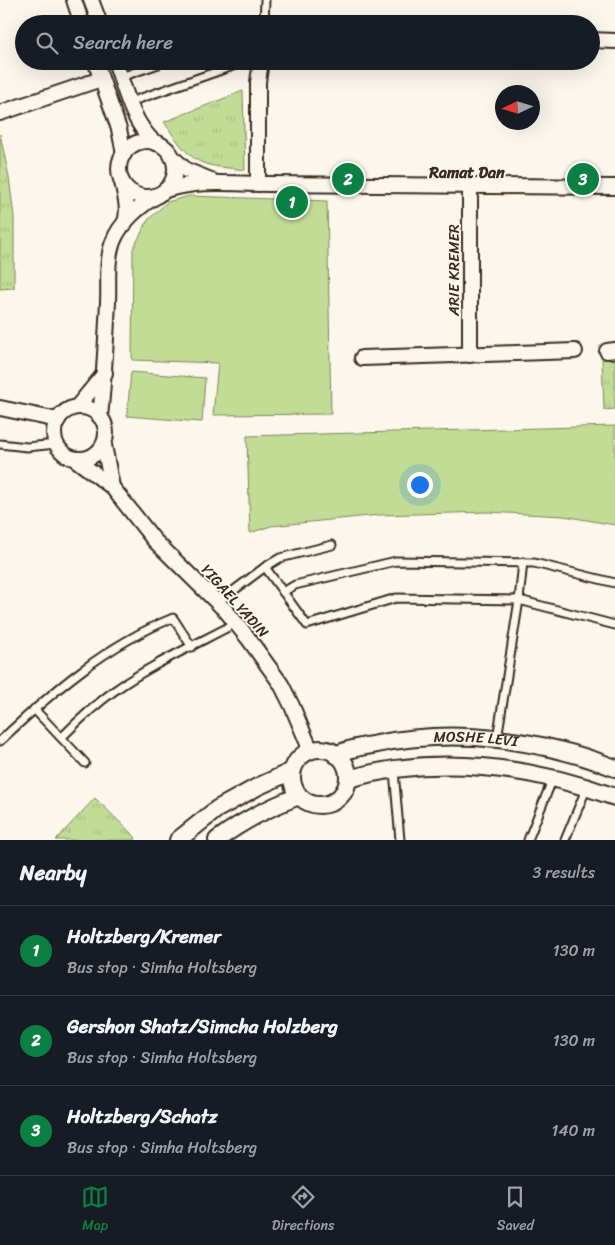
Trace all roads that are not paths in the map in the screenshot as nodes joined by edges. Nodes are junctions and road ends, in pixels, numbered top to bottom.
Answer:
1 (74, 0) edge
2 (91, 0) edge
3 (266, 0) edge
4 (79, 15) edge
5 (97, 15) edge
6 (265, 15) edge
7 (600, 40) edge
8 (615, 41) edge
9 (98, 70) edge
10 (117, 70) edge
11 (140, 70) edge
12 (221, 70) edge
13 (260, 70) edge
14 (120, 77) junction
15 (101, 79) junction
16 (130, 102) junction
17 (0, 113) edge
18 (155, 143) junction
19 (124, 154) junction
20 (172, 157) junction
21 (121, 179) junction
22 (219, 182) junction
23 (258, 184) junction
24 (470, 186) junction
25 (615, 187) edge
26 (161, 193) junction
27 (123, 225) junction
28 (575, 351) dead end
29 (470, 355) junction
30 (362, 358) dead end
31 (105, 373) junction
32 (0, 408) edge
33 (76, 408) junction
34 (100, 417) junction
35 (58, 420) junction
36 (0, 444) edge
37 (56, 444) junction
38 (104, 445) junction
39 (75, 459) junction
40 (112, 487) junction
41 (332, 545) dead end
42 (523, 562) junction
43 (265, 567) junction
44 (615, 583) edge
45 (283, 592) junction
46 (519, 600) junction
47 (217, 603) junction
48 (236, 623) junction
49 (615, 625) edge
50 (192, 646) junction
51 (34, 709) junction
52 (62, 737) junction
53 (497, 739) junction
54 (0, 741) edge
55 (311, 751) junction
56 (336, 755) junction
57 (85, 763) dead end
58 (615, 768) edge
59 (394, 770) junction
60 (292, 771) junction
61 (553, 778) junction
62 (348, 779) junction
63 (587, 786) junction
64 (299, 796) junction
65 (615, 797) edge
66 (227, 835) edge
67 (178, 840) edge
68 (400, 840) edge
69 (528, 840) edge
70 (565, 840) edge

1 - 4 street
2 - 5 street
3 - 6 lane
7 - 8 street
9 - 15 street
10 - 14 street
11 - 14 lane
12 - 16 lane
13 - 23 street
14 - 16 street
15 - 17 street
15 - 19 street
16 - 18 street
18 - 19 street
18 - 20 street
19 - 21 street
20 - 22 street
20 - 26 street
21 - 26 street
21 - 27 street
22 - 23 street
22 - 26 street
23 - 24 street
24 - 25 street
24 - 29 street, ARIE KREMER
26 - 27 street
27 - 31 street
28 - 29 street
29 - 30 street
31 - 33 street
31 - 34 street
32 - 35 street
33 - 34 street
33 - 35 street
34 - 38 street
35 - 37 street
36 - 37 lane
37 - 39 street
38 - 39 street
38 - 40 street, YIGAEL YADIN
39 - 40 street, YIGAEL YADIN
40 - 47 street, YIGAEL YADIN
41 - 43 lane
42 - 44 lane
42 - 45 lane
42 - 46 lane
43 - 45 lane
43 - 47 lane
45 - 46 lane
46 - 49 lane
46 - 53 lane
47 - 48 street, YIGAEL YADIN
48 - 50 lane
48 - 55 street, YIGAEL YADIN
50 - 51 lane
50 - 52 lane
51 - 52 lane
51 - 54 lane
52 - 57 lane
53 - 56 street, MOSHE LEVI
53 - 58 street, MOSHE LEVI
55 - 56 street
55 - 60 street
56 - 62 street
59 - 61 street, MOSHE LEVI
59 - 62 street, MOSHE LEVI
59 - 68 lane
60 - 64 street
60 - 67 street
61 - 63 street, MOSHE LEVI
61 - 69 lane
62 - 64 street
63 - 65 street, MOSHE LEVI
63 - 70 lane
64 - 66 street

